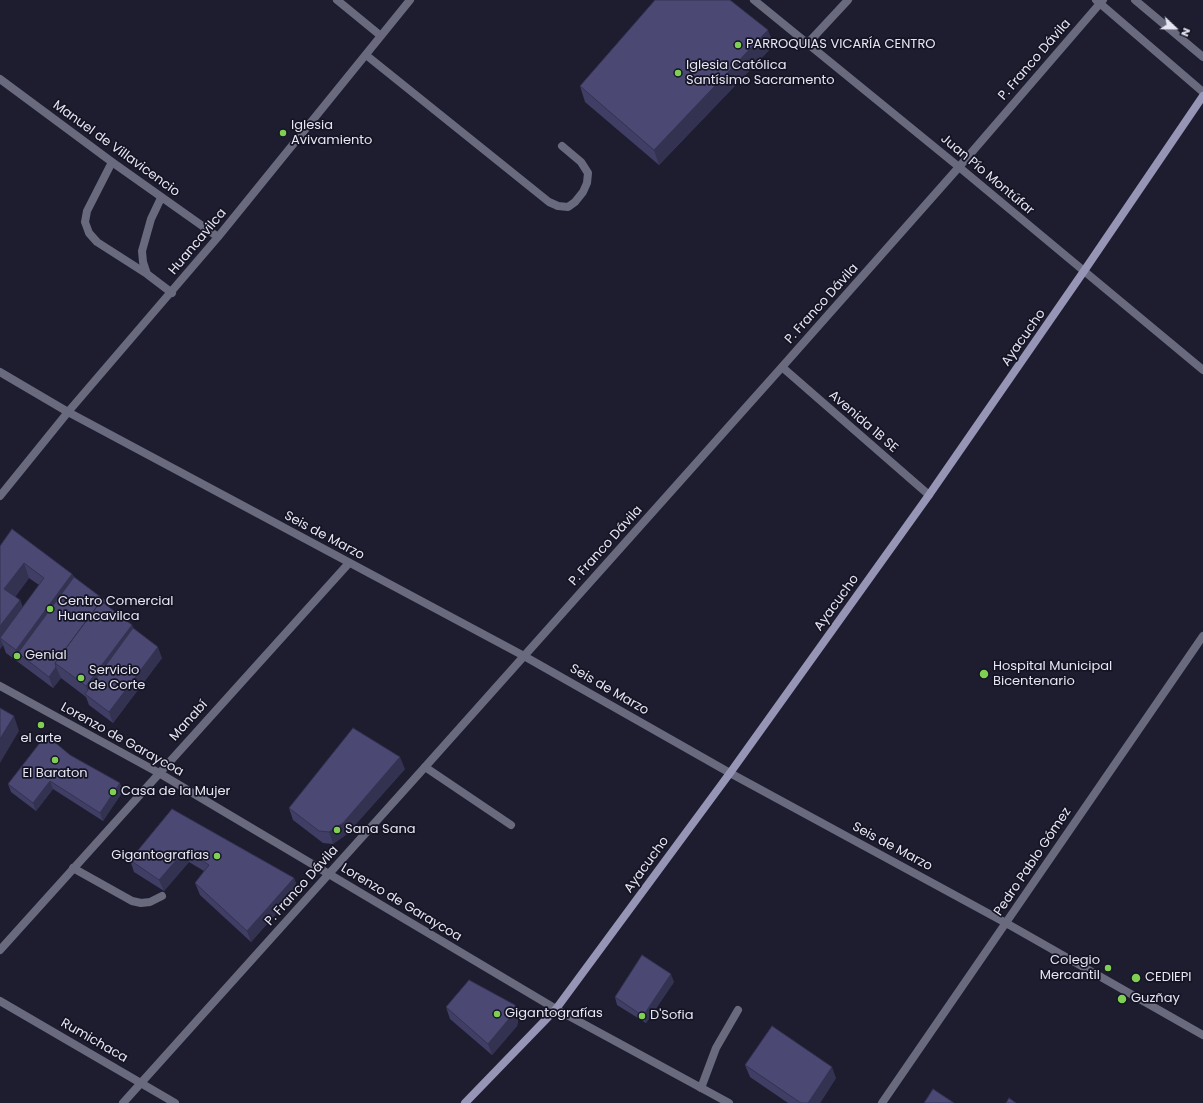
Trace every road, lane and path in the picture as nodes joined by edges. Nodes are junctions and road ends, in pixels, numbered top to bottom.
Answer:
1 (337, 0) edge
2 (410, 0) edge
3 (754, 0) edge
4 (848, 0) edge
5 (1135, 0) edge
6 (1099, 1) edge
7 (381, 36) junction
8 (808, 43) junction
9 (366, 55) junction
10 (1203, 57) edge
11 (0, 79) edge
12 (1203, 92) edge
13 (1203, 96) edge
14 (562, 146) dead end
15 (112, 162) junction
16 (959, 167) junction
17 (161, 198) junction
18 (218, 237) junction
19 (1084, 271) junction
20 (147, 274) junction
21 (172, 292) junction
22 (782, 367) junction
23 (1203, 370) edge
24 (0, 372) edge
25 (68, 412) junction
26 (929, 495) junction
27 (0, 496) edge
28 (349, 563) junction
29 (1203, 636) edge
30 (524, 656) junction
31 (0, 686) edge
32 (425, 767) junction
33 (158, 773) junction
34 (730, 773) junction
35 (511, 824) dead end
36 (73, 868) junction
37 (329, 874) junction
38 (162, 896) dead end
39 (1006, 922) junction
40 (0, 950) edge
41 (0, 1001) edge
42 (556, 1010) junction
43 (738, 1010) dead end
44 (1203, 1034) edge
45 (141, 1082) junction
46 (701, 1088) junction
47 (123, 1103) edge
48 (175, 1103) edge
49 (465, 1103) edge
50 (730, 1103) edge
51 (882, 1103) edge

1 - 7 street
2 - 7 street, Huancavilca
3 - 8 street, Juan Pío Montúfar
4 - 8 street
5 - 10 street
6 - 12 street
6 - 16 street, P. Franco Dávila
7 - 9 street, Huancavilca
8 - 16 street, Juan Pío Montúfar
9 - 14 street
9 - 18 street, Huancavilca
11 - 15 street, Manuel de Villavicencio
13 - 19 street, Ayacucho
15 - 17 street, Manuel de Villavicencio
15 - 20 street
16 - 19 street, Juan Pío Montúfar
16 - 22 street, P. Franco Dávila
17 - 18 street, Manuel de Villavicencio
17 - 20 street
18 - 21 street, Huancavilca
19 - 23 street, Juan Pío Montúfar
19 - 26 street, Ayacucho
20 - 21 street
21 - 25 street, Huancavilca
22 - 26 street, Avenida 1B SE
22 - 30 street, P. Franco Dávila
24 - 25 street, Seis de Marzo
25 - 27 street, Huancavilca
25 - 28 street, Seis de Marzo
26 - 34 street, Ayacucho
28 - 30 street, Seis de Marzo
28 - 33 street, Manabí
29 - 39 street, Pedro Pablo Gómez
30 - 32 street, P. Franco Dávila
30 - 34 street, Seis de Marzo
31 - 33 street, Lorenzo de Garaycoa
32 - 35 street
32 - 37 street, P. Franco Dávila
33 - 36 street, Manabí
33 - 37 street, Lorenzo de Garaycoa
34 - 39 street, Seis de Marzo
34 - 42 street, Ayacucho
36 - 38 street
36 - 40 street, Manabí
37 - 42 street, Lorenzo de Garaycoa
37 - 45 street, P. Franco Dávila
39 - 44 street, Seis de Marzo
39 - 51 street, Pedro Pablo Gómez
41 - 45 street, Rumichaca
42 - 46 street, Lorenzo de Garaycoa
42 - 49 street, Ayacucho
43 - 46 street
45 - 47 street, P. Franco Dávila
45 - 48 street, Rumichaca
46 - 50 street, Lorenzo de Garaycoa

